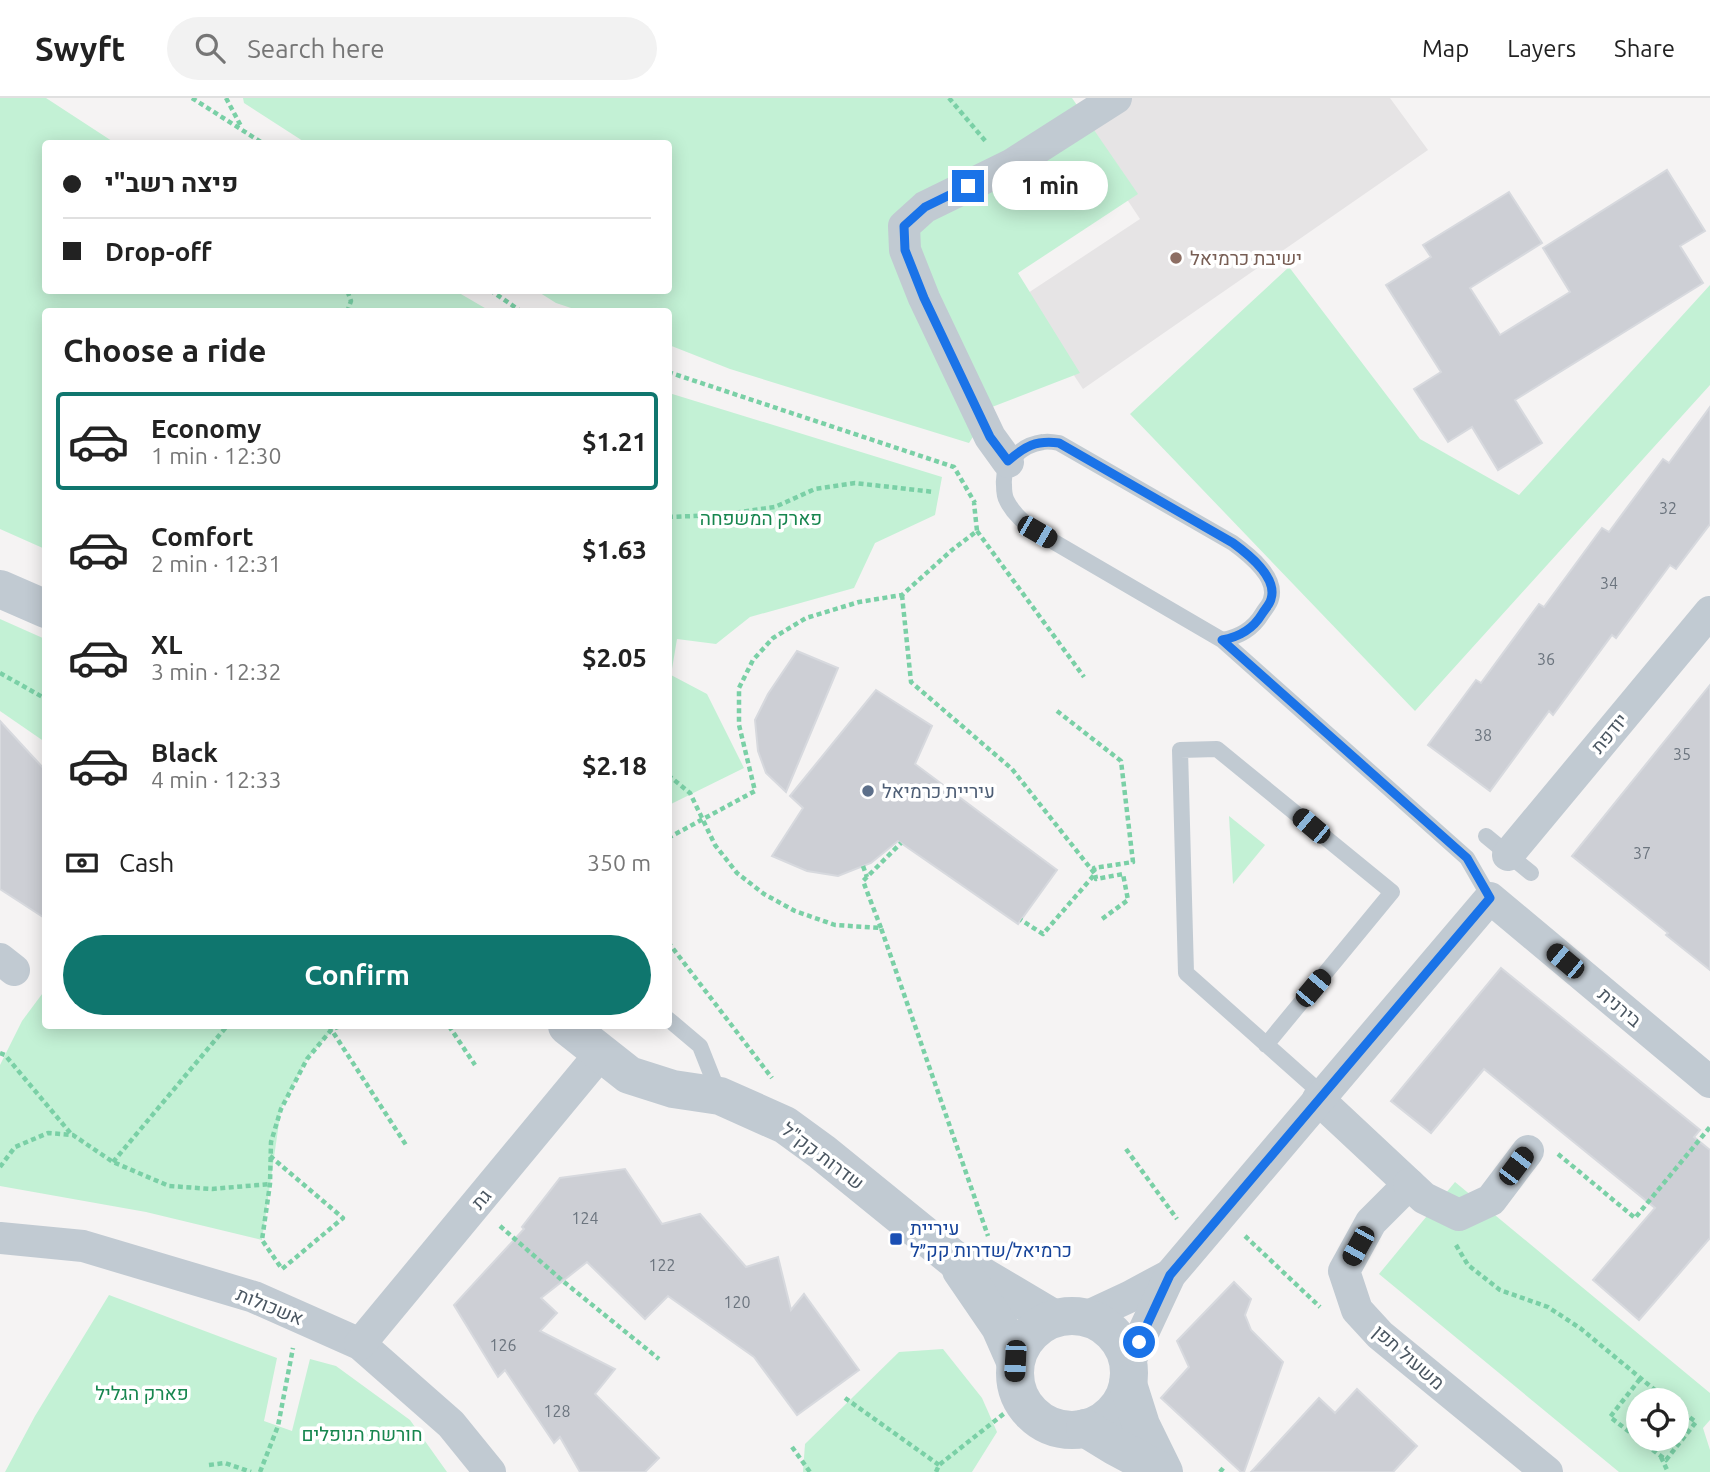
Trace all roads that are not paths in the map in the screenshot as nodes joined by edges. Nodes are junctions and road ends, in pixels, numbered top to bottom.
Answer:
1 (1116, 98) edge
2 (1008, 461) junction
3 (0, 589) edge
4 (42, 607) edge
5 (1710, 612) edge
6 (1222, 640) junction
7 (1508, 855) dead end
8 (1490, 898) junction
9 (672, 1022) edge
10 (571, 1029) edge
11 (1266, 1045) junction
12 (601, 1053) junction
13 (1710, 1082) edge
14 (720, 1096) junction
15 (1320, 1097) junction
16 (1528, 1151) road end
17 (1409, 1184) junction
18 (0, 1238) edge
19 (955, 1260) junction
20 (1170, 1275) junction
21 (1070, 1318) junction
22 (360, 1344) junction
23 (1015, 1361) junction
24 (1128, 1374) junction
25 (1085, 1428) junction
26 (491, 1472) edge
27 (1164, 1472) edge
28 (1547, 1472) edge

1 - 2 street
2 - 6 lane
2 - 6 lane
3 - 4 street
5 - 7 street, יודפת
6 - 8 lane
8 - 13 street, בירנית
8 - 15 street
9 - 14 lane
10 - 12 street, שדרות קק"ל
11 - 11 lane
11 - 15 lane
12 - 14 street, שדרות קק"ל
12 - 22 street, גת
14 - 19 street, שדרות קק"ל
15 - 17 street
15 - 20 street
16 - 17 street
17 - 28 street, משעול תפן
18 - 22 street, אשכולות
19 - 21 street
19 - 23 street
20 - 21 street
20 - 24 street
21 - 23 street
21 - 24 street
22 - 26 street, אשכולות
23 - 25 street
24 - 25 street
24 - 27 street
25 - 27 street

